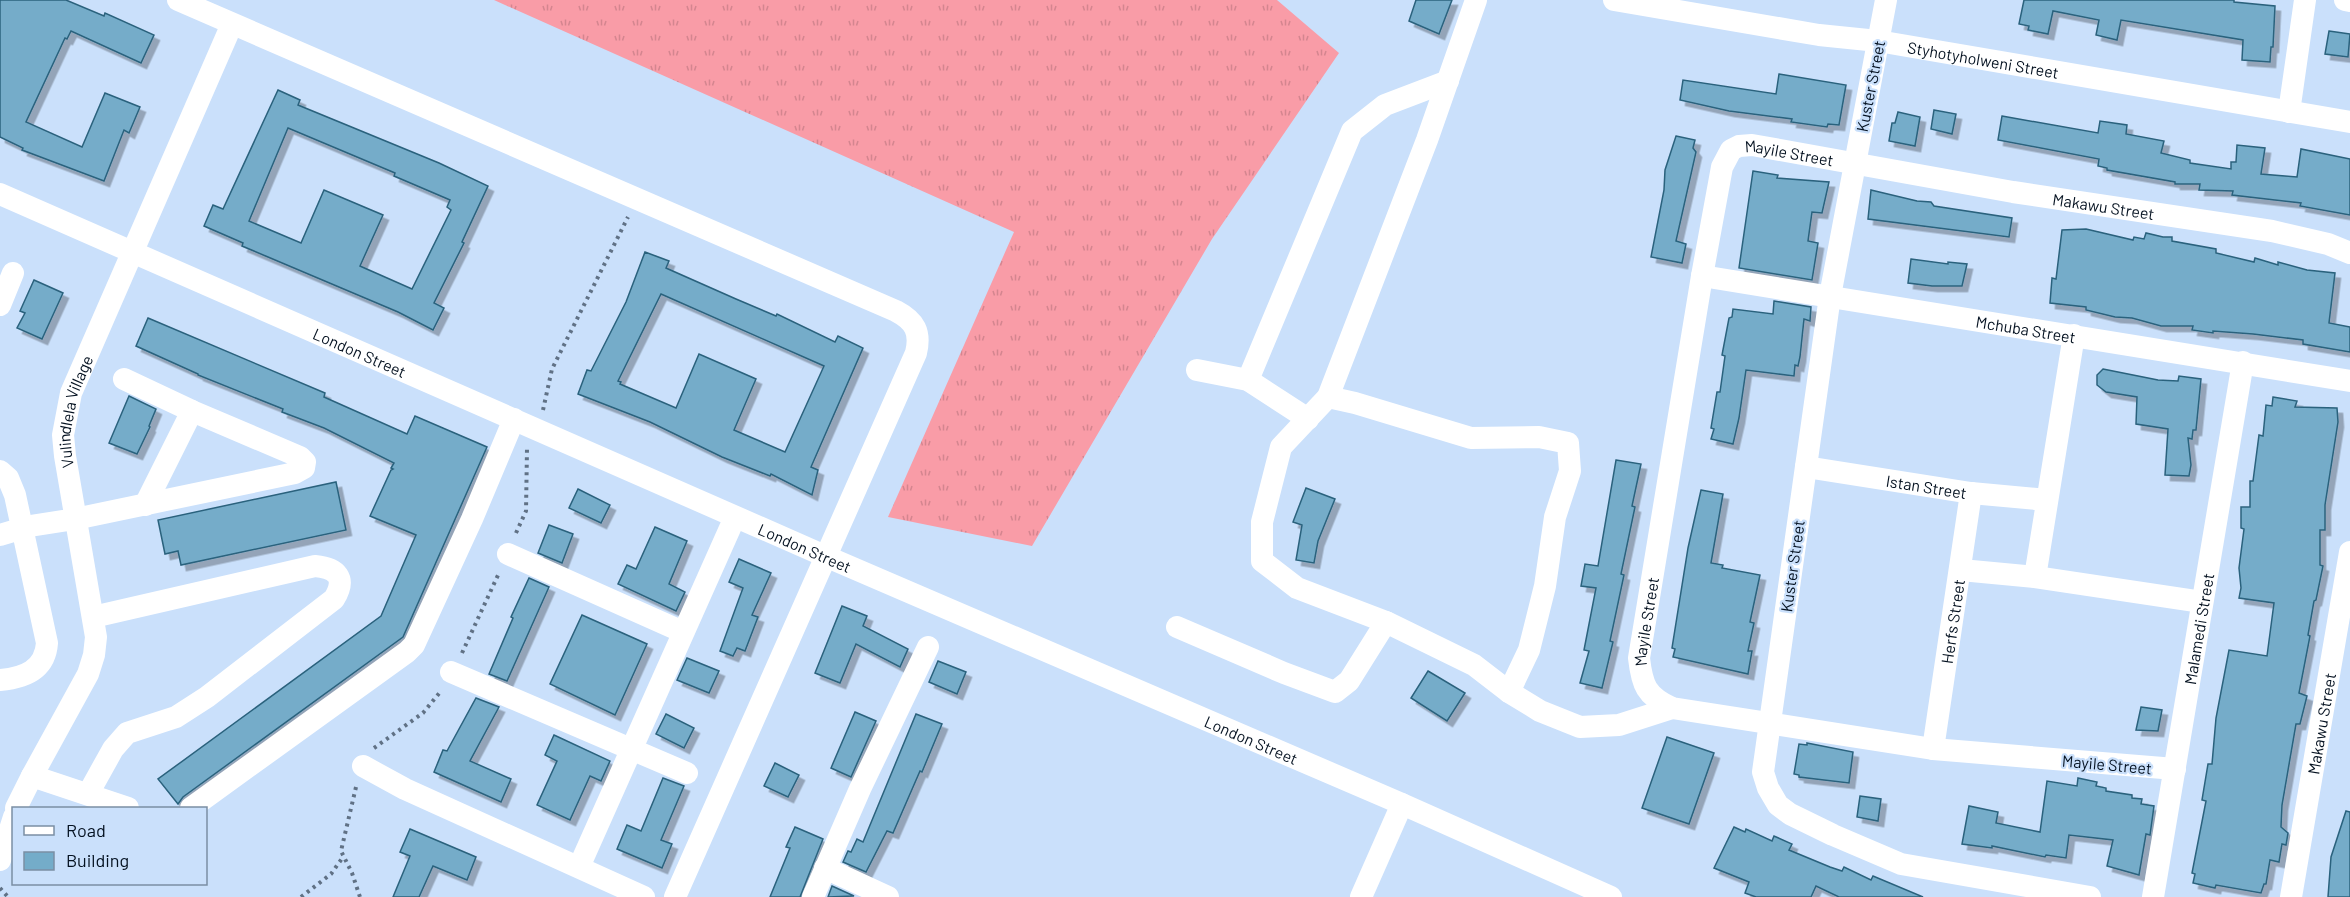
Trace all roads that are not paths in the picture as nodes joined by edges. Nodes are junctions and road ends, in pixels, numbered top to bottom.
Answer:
1 (178, 0) edge
2 (1476, 0) edge
3 (1614, 0) edge
4 (1886, 0) edge
5 (2305, 0) edge
6 (2345, 0) edge
7 (2350, 1) edge
8 (232, 24) junction
9 (1878, 41) junction
10 (1448, 81) junction
11 (2289, 112) junction
12 (2350, 122) edge
13 (1855, 163) junction
14 (0, 194) edge
15 (131, 251) junction
16 (2350, 253) edge
17 (12, 273) dead end
18 (1702, 276) junction
19 (1830, 296) junction
20 (0, 305) edge
21 (2074, 335) junction
22 (2243, 362) junction
23 (1197, 370) dead end
24 (124, 379) dead end
25 (1248, 380) junction
26 (2350, 381) edge
27 (1328, 397) junction
28 (192, 411) junction
29 (514, 419) junction
30 (1308, 419) junction
31 (1806, 467) junction
32 (0, 471) edge
33 (1971, 493) junction
34 (2048, 500) junction
35 (145, 505) junction
36 (735, 517) junction
37 (75, 519) junction
38 (11, 532) edge
39 (2350, 552) edge
40 (508, 554) dead end
41 (825, 556) junction
42 (1961, 570) junction
43 (2035, 577) junction
44 (2202, 602) junction
45 (93, 617) junction
46 (1386, 622) junction
47 (1177, 627) dead end
48 (683, 632) junction
49 (928, 647) dead end
50 (451, 672) dead end
51 (0, 680) edge
52 (1509, 692) junction
53 (1672, 708) junction
54 (1770, 723) junction
55 (1933, 749) junction
56 (630, 750) junction
57 (363, 766) dead end
58 (2175, 769) junction
59 (687, 773) dead end
60 (32, 776) junction
61 (88, 794) junction
62 (0, 798) edge
63 (1402, 804) junction
64 (14, 807) edge
65 (16, 807) edge
66 (125, 807) edge
67 (192, 807) edge
68 (12, 823) edge
69 (0, 860) edge
70 (579, 867) junction
71 (825, 868) junction
72 (644, 897) edge
73 (675, 897) edge
74 (813, 897) edge
75 (888, 897) edge
76 (1361, 897) edge
77 (1611, 897) edge
78 (2090, 897) edge
79 (2152, 897) edge
80 (2291, 897) edge

1 - 8 street
2 - 10 street
3 - 9 street, Styhotyholweni Street
4 - 9 street, Kuster Street
5 - 11 street
6 - 7 street
8 - 15 street, Vulindlela Village
8 - 41 street
9 - 11 street, Styhotyholweni Street
9 - 13 street, Kuster Street
10 - 25 street
10 - 27 street
11 - 12 street, Styhotyholweni Street
13 - 16 street, Makawu Street
13 - 18 street, Mayile Street
13 - 19 street, Kuster Street
14 - 15 street, London Street
15 - 29 street, London Street
15 - 37 street, Vulindlela Village
17 - 20 street
18 - 19 street, Mchuba Street
18 - 53 street, Mayile Street
19 - 21 street, Mchuba Street
19 - 31 street, Kuster Street
21 - 22 street, Mchuba Street
21 - 34 street
22 - 26 street, Mchuba Street
22 - 44 street, Malamedi Street
23 - 25 street
24 - 28 street
25 - 30 street
27 - 30 street
27 - 52 street
28 - 35 street
28 - 35 street
29 - 36 street, London Street
29 - 67 street
30 - 46 street
31 - 33 street, Istan Street
31 - 54 street, Kuster Street
32 - 38 street
33 - 34 street, Istan Street
33 - 42 street, Herfs Street
34 - 43 street
35 - 37 street
36 - 41 street, London Street
36 - 48 street
37 - 38 street
37 - 45 street, Vulindlela Village
38 - 51 street
39 - 80 street, Makawu Street
40 - 48 street
41 - 63 street, London Street
41 - 73 street
42 - 43 street
42 - 55 street, Herfs Street
43 - 44 street
44 - 58 street, Malamedi Street
45 - 60 street, Vulindlela Village
45 - 61 street
46 - 47 street
46 - 52 street
48 - 56 street
49 - 71 street
50 - 56 street
52 - 53 street
53 - 54 street, Mayile Street
54 - 55 street, Mayile Street
54 - 78 street, Kuster Street
55 - 58 street, Mayile Street
56 - 59 street
56 - 70 street
57 - 70 street
58 - 79 street, Malamedi Street
60 - 61 street
60 - 65 street, Vulindlela Village
61 - 66 street
62 - 64 street
63 - 76 street
63 - 77 street, London Street
68 - 69 street
70 - 72 street
71 - 74 street
71 - 75 street

